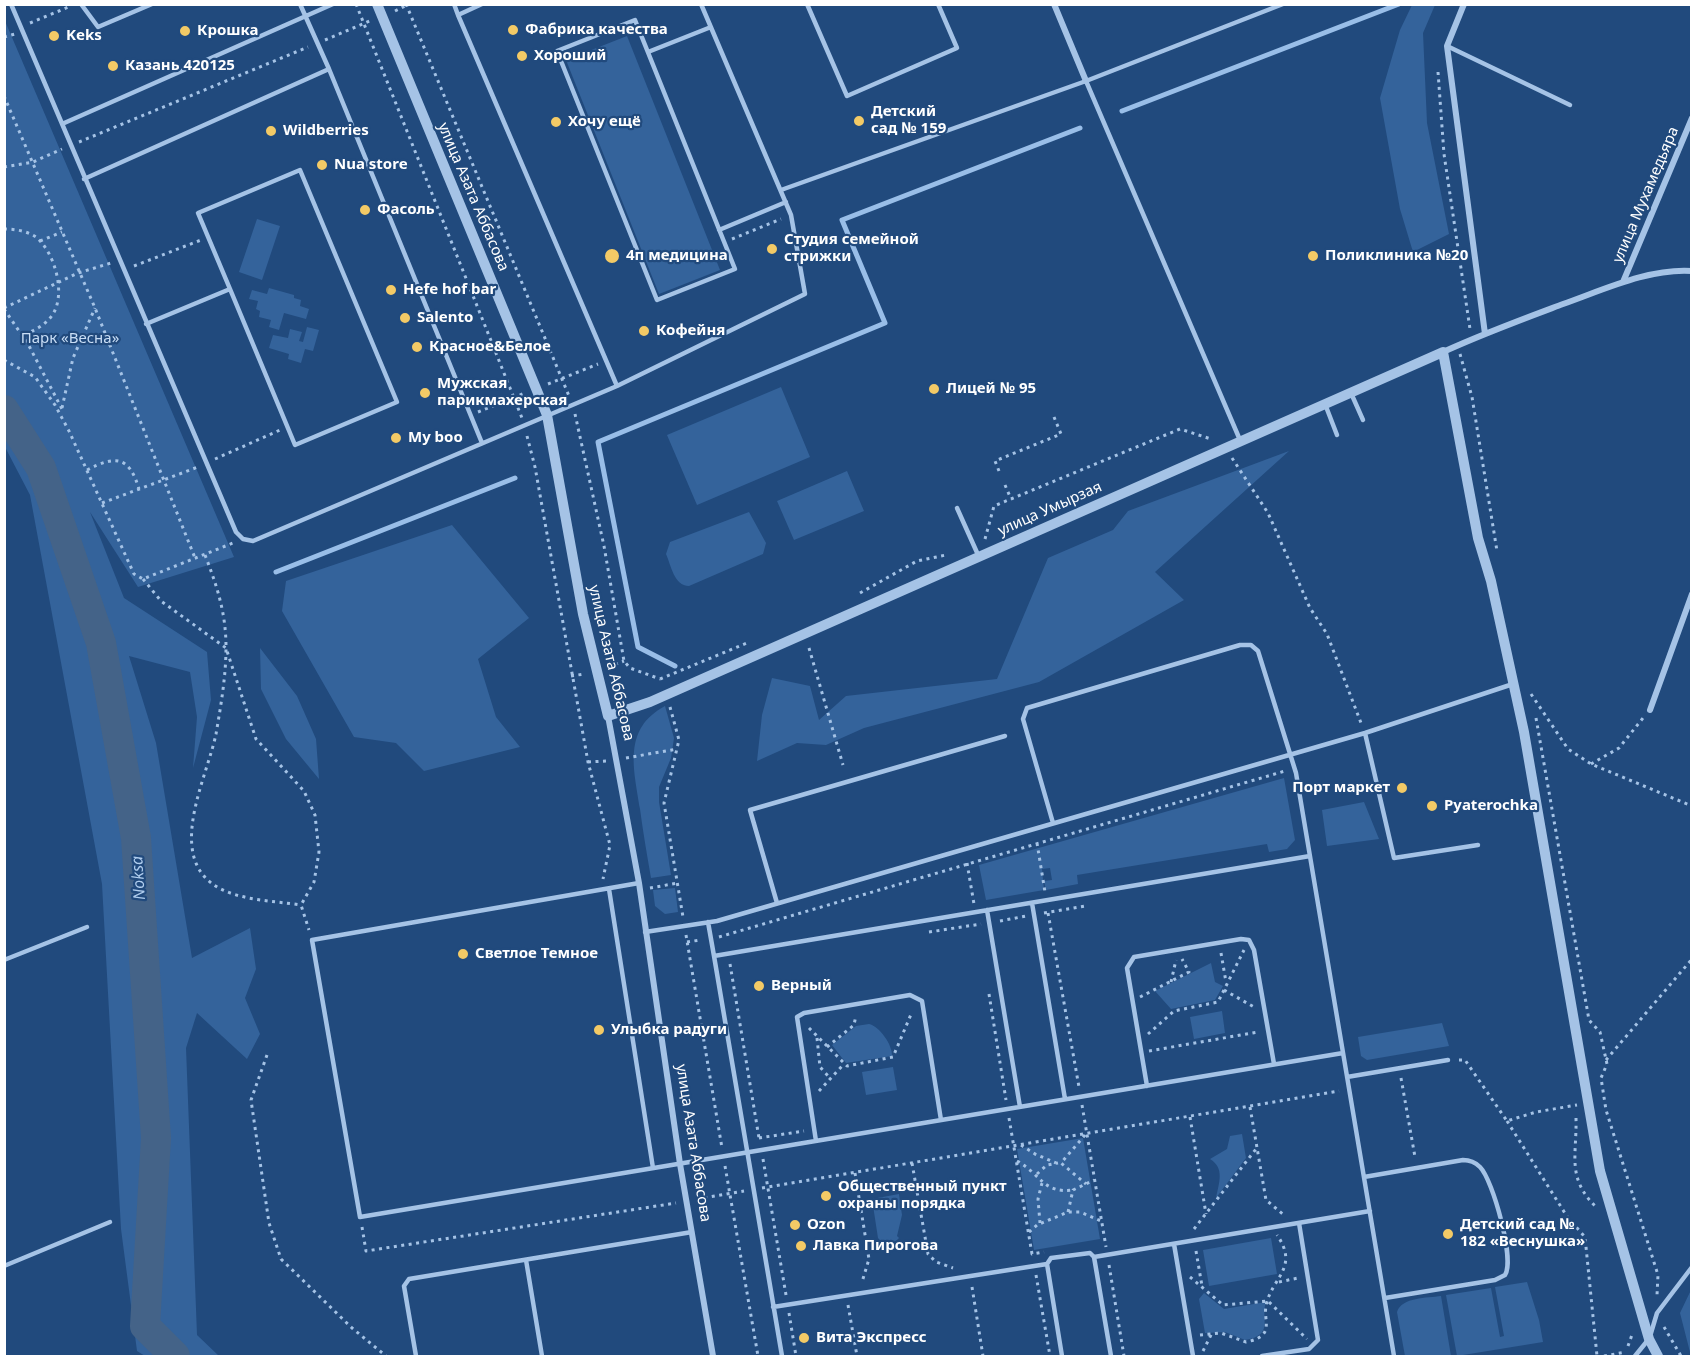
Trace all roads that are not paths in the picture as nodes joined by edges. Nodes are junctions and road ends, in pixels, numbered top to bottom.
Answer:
1 (11, 4) edge
2 (81, 4) edge
3 (152, 4) edge
4 (300, 4) edge
5 (333, 4) edge
6 (377, 4) edge
7 (454, 4) edge
8 (482, 4) edge
9 (701, 4) edge
10 (807, 4) edge
11 (938, 4) edge
12 (1054, 4) edge
13 (1283, 4) edge
14 (1464, 4) edge
15 (458, 15) junction
16 (306, 17) junction
17 (711, 27) junction
18 (1447, 46) junction
19 (648, 52) junction
20 (329, 69) junction
21 (1086, 81) junction
22 (1570, 105) dead end
23 (1692, 118) edge
24 (62, 124) junction
25 (84, 179) junction
26 (781, 190) junction
27 (786, 202) junction
28 (719, 230) junction
29 (1692, 271) edge
30 (1623, 282) junction
31 (230, 290) junction
32 (146, 324) junction
33 (1502, 327) joint
34 (1485, 334) junction
35 (1443, 352) junction
36 (617, 386) junction
37 (1351, 393) junction
38 (1325, 404) junction
39 (547, 415) junction
40 (1363, 420) dead end
41 (1337, 435) dead end
42 (1240, 441) junction
43 (482, 443) junction
44 (957, 508) dead end
45 (979, 557) junction
46 (1692, 594) edge
47 (1513, 684) junction
48 (1650, 710) road end
49 (608, 716) junction
50 (1365, 734) junction
51 (1005, 736) dead end
52 (1291, 758) junction
53 (1053, 823) junction
54 (1478, 845) dead end
55 (1310, 856) junction
56 (639, 884) junction
57 (607, 889) junction
58 (777, 903) junction
59 (1032, 903) junction
60 (987, 910) junction
61 (708, 922) junction
62 (87, 927) dead end
63 (645, 932) junction
64 (714, 956) junction
65 (4, 960) edge
66 (1343, 1053) junction
67 (1448, 1060) road end
68 (1274, 1064) junction
69 (1347, 1077) junction
70 (1147, 1086) junction
71 (1065, 1100) junction
72 (1020, 1107) junction
73 (941, 1120) junction
74 (816, 1141) junction
75 (747, 1153) junction
76 (680, 1164) junction
77 (653, 1168) junction
78 (1364, 1177) junction
79 (1370, 1211) junction
80 (110, 1222) dead end
81 (1297, 1223) junction
82 (692, 1232) junction
83 (1174, 1244) junction
84 (1094, 1257) junction
85 (526, 1260) junction
86 (1047, 1264) junction
87 (4, 1266) edge
88 (1692, 1267) edge
89 (1384, 1298) junction
90 (773, 1307) junction
91 (1649, 1339) junction
92 (416, 1356) edge
93 (542, 1356) edge
94 (713, 1356) edge
95 (782, 1356) edge
96 (1062, 1356) edge
97 (1111, 1356) edge
98 (1193, 1356) edge
99 (1262, 1356) edge
100 (1394, 1356) edge
101 (1635, 1356) edge
102 (1658, 1356) edge

1 - 24 lane
2 - 3 lane
4 - 16 lane
5 - 16 lane
6 - 39 street, улица Азата Аббасова
7 - 15 lane
8 - 15 lane
9 - 17 lane
10 - 11 lane
12 - 21 street
13 - 21 lane
14 - 18 street
15 - 36 lane
16 - 20 lane
16 - 24 lane
17 - 19 lane
17 - 26 lane
18 - 22 lane
18 - 34 street
19 - 28 lane
19 - 28 lane
20 - 25 lane
20 - 43 lane
21 - 26 lane
21 - 42 lane
23 - 30 street, улица Мухамедьяра
24 - 25 lane
25 - 32 lane
26 - 27 lane
27 - 28 lane
27 - 36 lane
29 - 30 street, улица Мухамедьяра
30 - 33 street, улица Мухамедьяра
31 - 31 lane
31 - 32 lane
32 - 43 lane
33 - 34 street, улица Умырзая
34 - 35 street, улица Умырзая
35 - 37 street, улица Умырзая
35 - 47 street
36 - 39 lane
37 - 38 street, улица Умырзая
37 - 40 lane
38 - 41 lane
38 - 42 street, улица Умырзая
39 - 43 lane
39 - 49 street, улица Азата Аббасова
42 - 45 street, улица Умырзая
44 - 45 lane
45 - 49 street, улица Умырзая
46 - 48 street
47 - 50 lane
47 - 91 street
49 - 56 street, улица Азата Аббасова
50 - 52 lane
50 - 54 lane
51 - 58 lane
52 - 53 lane
52 - 53 lane
52 - 55 lane
53 - 58 lane
55 - 59 lane
55 - 66 lane
56 - 57 lane
56 - 63 street, улица Азата Аббасова
57 - 77 lane
57 - 77 lane
58 - 61 lane
59 - 60 lane
59 - 71 lane
60 - 64 lane
60 - 72 lane
61 - 63 lane
61 - 64 lane
62 - 65 lane
63 - 76 street, улица Азата Аббасова
64 - 75 lane
66 - 68 lane
66 - 69 lane
67 - 69 lane
68 - 70 lane
68 - 70 lane
69 - 78 lane
70 - 71 lane
71 - 72 lane
72 - 73 lane
73 - 74 lane
73 - 74 lane
74 - 75 lane
75 - 76 lane
75 - 90 lane
76 - 77 lane
76 - 82 street, улица Азата Аббасова
78 - 79 lane
78 - 89 lane
79 - 81 lane
79 - 89 lane
80 - 87 lane
81 - 83 lane
81 - 99 lane
82 - 85 lane
82 - 94 street, улица Азата Аббасова
83 - 84 lane
83 - 98 lane
84 - 86 lane
84 - 97 lane
85 - 92 lane
85 - 93 lane
86 - 90 lane
86 - 96 lane
88 - 91 lane
89 - 100 lane
90 - 95 lane
91 - 101 lane
91 - 102 street

